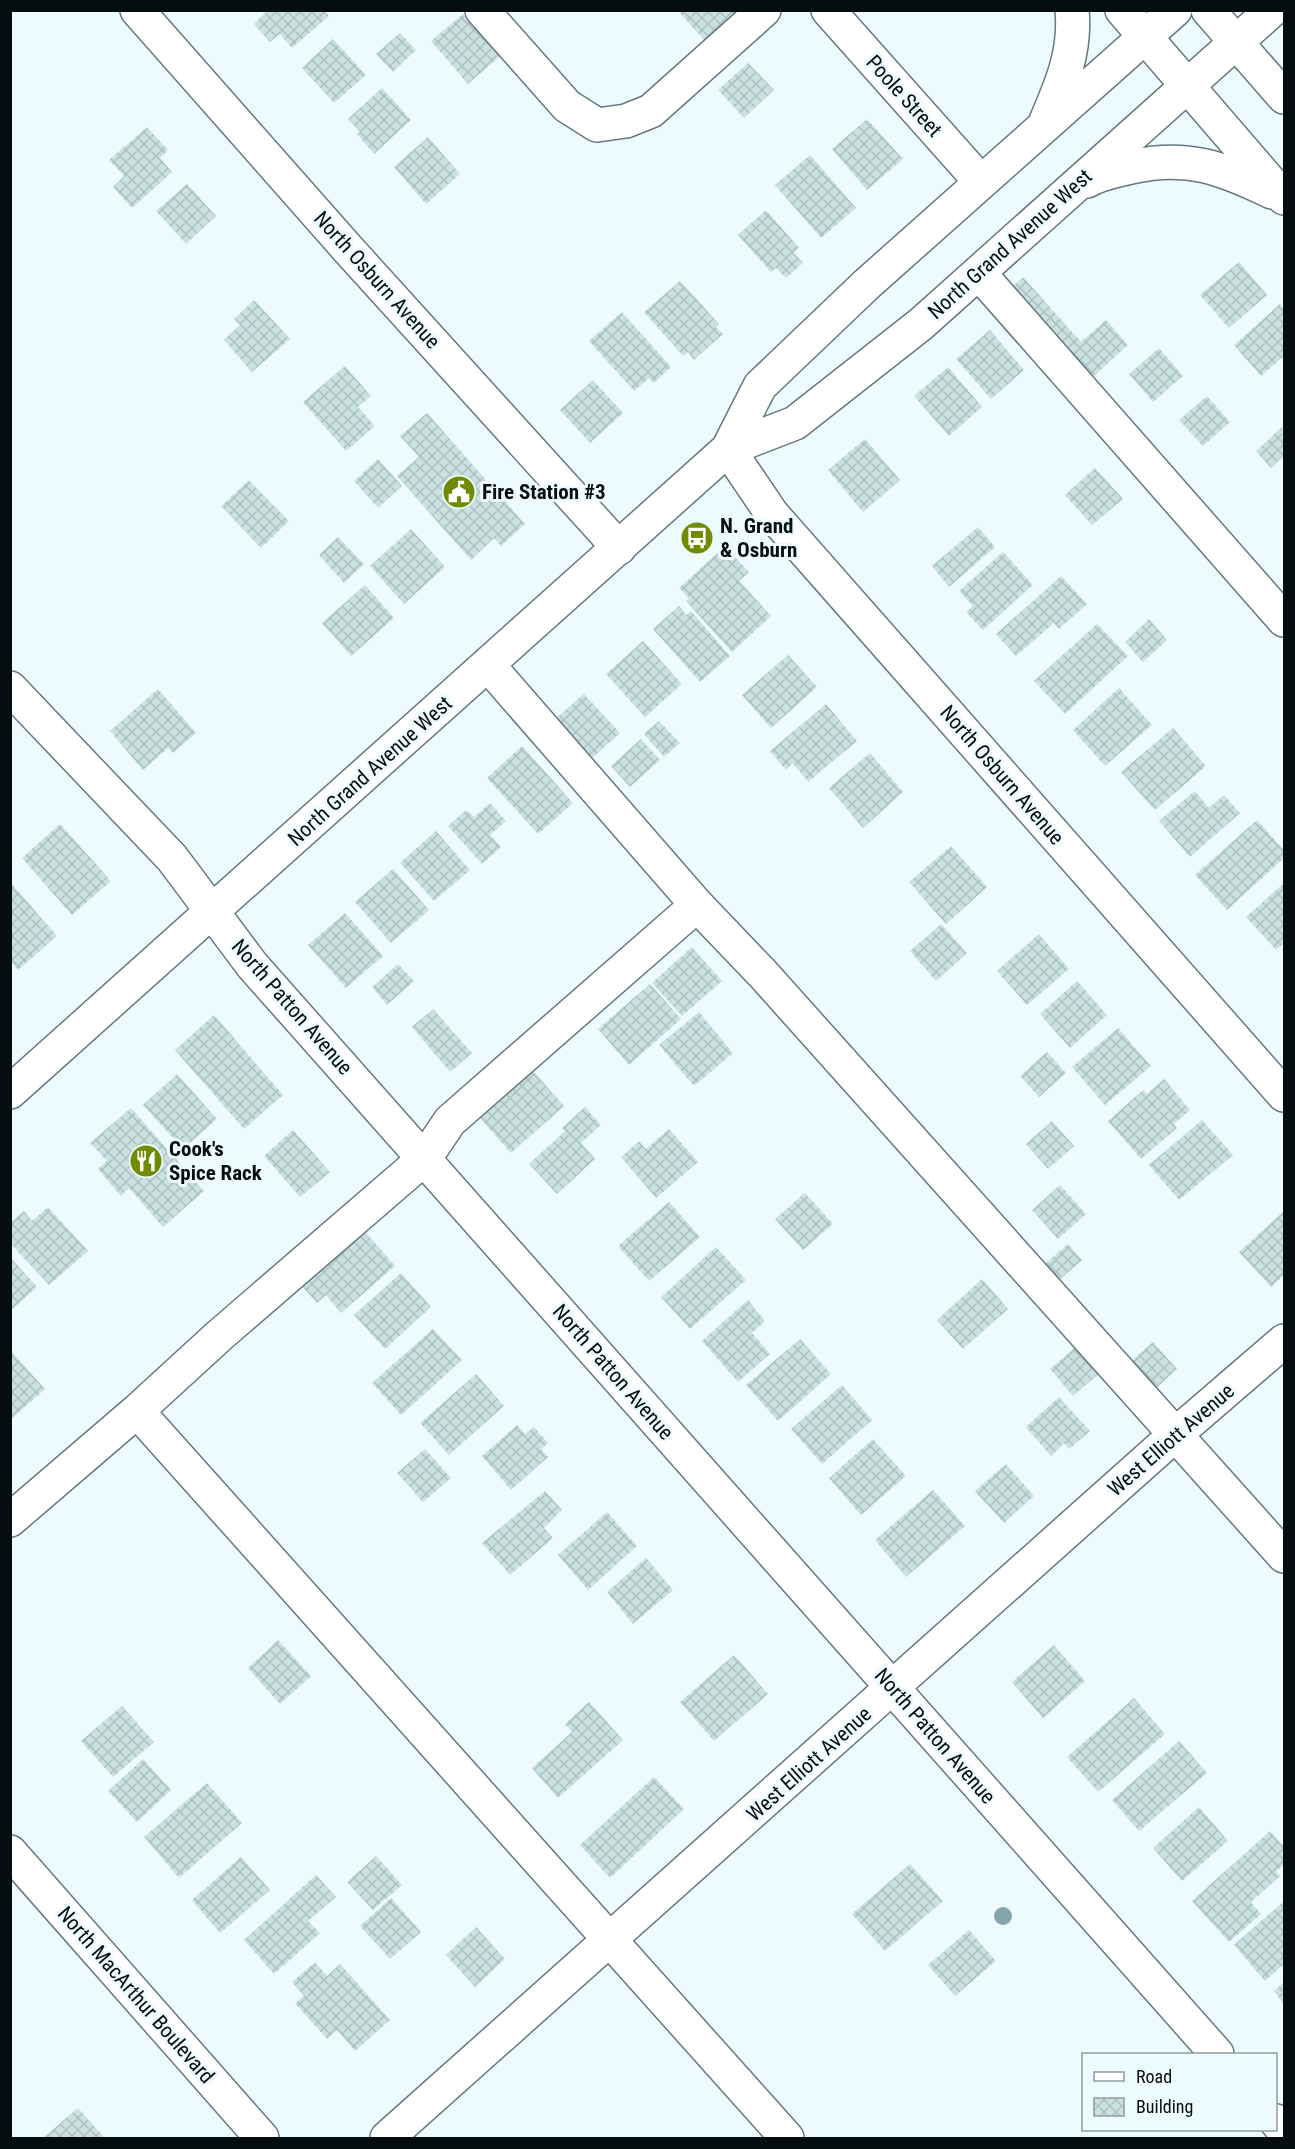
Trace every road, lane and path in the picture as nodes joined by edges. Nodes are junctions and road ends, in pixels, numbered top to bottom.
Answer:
1 (137, 10) edge
2 (482, 10) edge
3 (764, 10) edge
4 (828, 10) edge
5 (1072, 10) edge
6 (1122, 10) edge
7 (1175, 10) edge
8 (1208, 10) edge
9 (1272, 10) edge
10 (1145, 37) junction
11 (1236, 42) junction
12 (1187, 85) junction
13 (1284, 97) edge
14 (1042, 129) junction
15 (981, 182) junction
16 (1066, 192) junction
17 (1284, 198) edge
18 (979, 273) junction
19 (729, 449) junction
20 (619, 548) junction
21 (1284, 620) edge
22 (488, 665) junction
23 (10, 688) edge
24 (697, 905) junction
25 (213, 911) junction
26 (10, 1092) edge
27 (1284, 1095) edge
28 (425, 1158) junction
29 (1284, 1341) edge
30 (137, 1411) junction
31 (1176, 1434) junction
32 (10, 1520) edge
33 (1284, 1556) edge
34 (892, 1689) junction
35 (10, 1852) edge
36 (611, 1941) junction
37 (1215, 2053) edge
38 (262, 2139) edge
39 (387, 2139) edge
40 (787, 2139) edge

1 - 20 street, North Osburn Avenue
2 - 3 street
4 - 15 street, Poole Street
5 - 14 street
6 - 10 street
7 - 10 street, North Grand Avenue West
8 - 11 street
9 - 11 street, North Grand Avenue West
10 - 12 street
10 - 14 street, North Grand Avenue West
11 - 12 street, North Grand Avenue West
11 - 13 street
12 - 16 street, North Grand Avenue West
12 - 17 street
14 - 15 street, North Grand Avenue West
15 - 19 street, North Grand Avenue West
16 - 17 street
16 - 18 street, North Grand Avenue West
18 - 19 street, North Grand Avenue West
18 - 21 street
19 - 20 street, North Grand Avenue West
19 - 27 street, North Osburn Avenue
20 - 22 street, North Grand Avenue West
22 - 24 street
22 - 25 street, North Grand Avenue West
23 - 25 street, North Patton Avenue
24 - 28 street
24 - 31 street
25 - 26 street, North Grand Avenue West
25 - 28 street, North Patton Avenue
28 - 30 street
28 - 34 street, North Patton Avenue
29 - 31 street, West Elliott Avenue
30 - 32 street
30 - 36 street
31 - 33 street
31 - 34 street, West Elliott Avenue
34 - 36 street, West Elliott Avenue
34 - 37 street, North Patton Avenue
35 - 38 street, North MacArthur Boulevard
36 - 39 street, West Elliott Avenue
36 - 40 street

